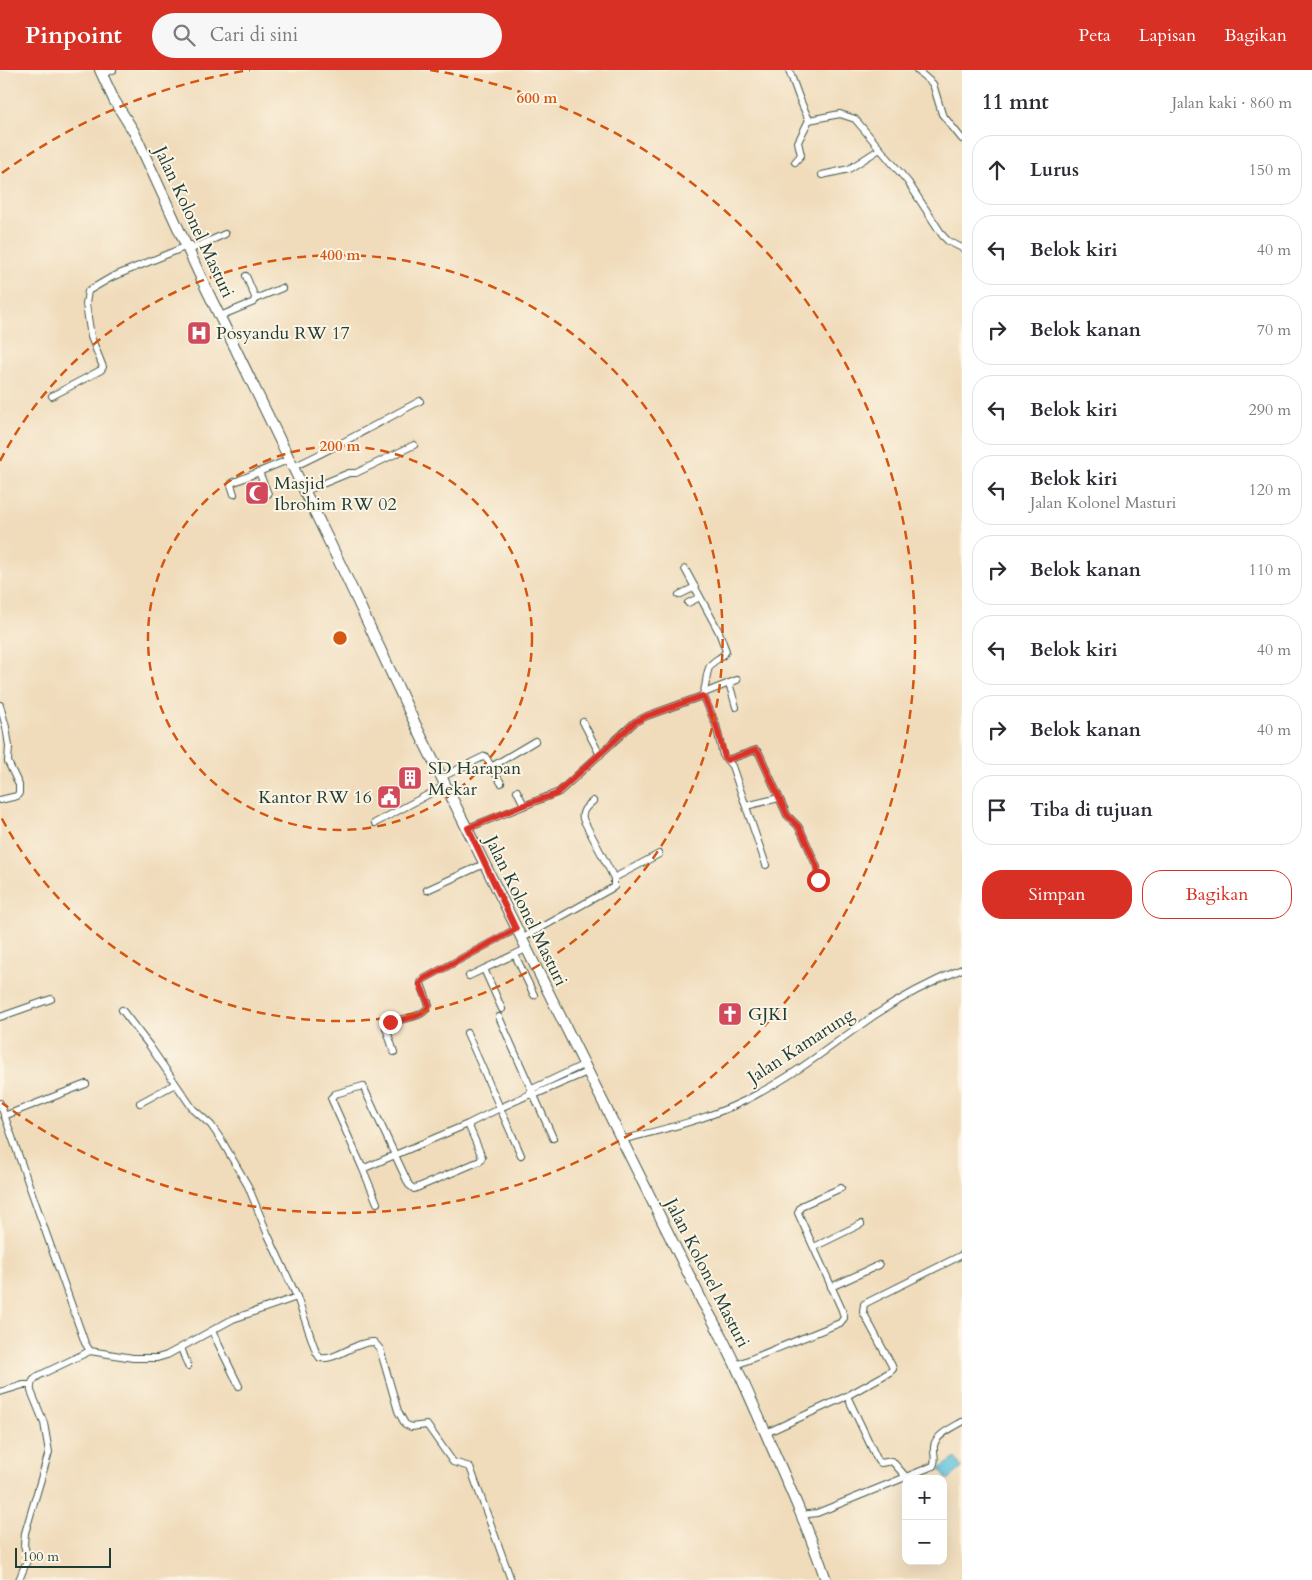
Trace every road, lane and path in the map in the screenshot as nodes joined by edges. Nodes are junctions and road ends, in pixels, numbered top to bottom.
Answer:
1 (113, 70) edge
2 (789, 70) edge
3 (917, 70) edge
4 (101, 72) edge
5 (809, 120) junction
6 (962, 139) edge
7 (880, 149) junction
8 (795, 162) dead end
9 (822, 175) dead end
10 (225, 234) dead end
11 (187, 246) junction
12 (962, 248) edge
13 (246, 276) dead end
14 (282, 288) dead end
15 (255, 299) junction
16 (220, 316) junction
17 (52, 396) dead end
18 (420, 401) dead end
19 (414, 445) dead end
20 (292, 463) junction
21 (259, 472) junction
22 (305, 492) junction
23 (234, 494) dead end
24 (268, 494) dead end
25 (685, 569) dead end
26 (695, 587) junction
27 (679, 595) dead end
28 (700, 597) junction
29 (688, 603) dead end
30 (737, 680) dead end
31 (729, 683) junction
32 (703, 694) junction
33 (0, 706) edge
34 (736, 707) dead end
35 (583, 722) dead end
36 (535, 741) dead end
37 (600, 755) junction
38 (727, 760) junction
39 (491, 767) junction
40 (444, 781) junction
41 (500, 783) dead end
42 (517, 791) dead end
43 (779, 798) junction
44 (0, 800) edge
45 (593, 801) dead end
46 (524, 805) junction
47 (746, 806) junction
48 (375, 823) dead end
49 (468, 828) junction
50 (659, 854) dead end
51 (484, 864) junction
52 (766, 865) dead end
53 (614, 878) junction
54 (818, 880) dead end
55 (427, 890) dead end
56 (518, 934) junction
57 (528, 953) junction
58 (516, 958) junction
59 (962, 968) edge
60 (484, 969) junction
61 (469, 976) dead end
62 (534, 995) dead end
63 (51, 999) dead end
64 (502, 1009) dead end
65 (122, 1010) dead end
66 (0, 1017) edge
67 (499, 1017) dead end
68 (467, 1033) dead end
69 (394, 1052) dead end
70 (585, 1068) junction
71 (86, 1084) dead end
72 (175, 1084) junction
73 (531, 1093) junction
74 (0, 1103) edge
75 (140, 1103) dead end
76 (500, 1108) junction
77 (4, 1116) junction
78 (468, 1124) junction
79 (553, 1138) dead end
80 (621, 1140) junction
81 (521, 1155) dead end
82 (396, 1156) junction
83 (362, 1167) junction
84 (841, 1188) dead end
85 (377, 1203) dead end
86 (861, 1224) dead end
87 (814, 1247) junction
88 (962, 1255) edge
89 (879, 1265) dead end
90 (831, 1286) junction
91 (297, 1297) junction
92 (212, 1331) junction
93 (181, 1348) junction
94 (90, 1351) junction
95 (736, 1365) junction
96 (188, 1366) dead end
97 (30, 1385) junction
98 (239, 1386) dead end
99 (0, 1392) edge
100 (847, 1396) junction
101 (962, 1422) edge
102 (766, 1433) junction
103 (904, 1475) edge
104 (913, 1475) edge
105 (902, 1480) edge
106 (802, 1515) junction
107 (18, 1580) edge
108 (511, 1580) edge
109 (826, 1580) edge

1 - 4 street
2 - 5 street
3 - 6 street
4 - 11 main road, Jalan Kolonel Masturi
5 - 7 street
5 - 8 street
7 - 9 street
7 - 12 street
10 - 11 street
11 - 16 main road, Jalan Kolonel Masturi
11 - 17 street
13 - 15 street
14 - 15 street
15 - 16 street
16 - 20 main road, Jalan Kolonel Masturi
18 - 20 street
19 - 22 street
20 - 21 street
20 - 22 main road, Jalan Kolonel Masturi
21 - 23 street
21 - 24 street
22 - 40 main road, Jalan Kolonel Masturi
25 - 26 street
26 - 27 street
26 - 28 street
28 - 29 street
28 - 32 street
30 - 31 street
31 - 32 street
31 - 34 street
32 - 37 street
32 - 38 street
33 - 44 street
35 - 37 street
36 - 39 street
37 - 46 street
38 - 43 street
38 - 47 street
39 - 40 street
39 - 41 street
40 - 48 street
40 - 49 main road, Jalan Kolonel Masturi
42 - 46 street
43 - 47 street
43 - 54 street
45 - 53 street
46 - 49 street
47 - 52 street
49 - 51 main road, Jalan Kolonel Masturi
50 - 53 street
51 - 55 street
51 - 56 main road, Jalan Kolonel Masturi
53 - 56 street
56 - 57 main road, Jalan Kolonel Masturi
56 - 69 street
57 - 58 street
57 - 70 main road, Jalan Kolonel Masturi
58 - 60 street
58 - 62 street
59 - 80 street, Jalan Kamarung
60 - 61 street
60 - 64 street
63 - 66 street
65 - 72 street
67 - 73 street
68 - 76 street
70 - 73 street
70 - 80 main road, Jalan Kolonel Masturi
71 - 77 street
72 - 75 street
72 - 91 street
73 - 76 street
73 - 79 street
74 - 77 street
76 - 78 street
76 - 81 street
77 - 94 street
78 - 82 street
78 - 82 street
80 - 95 main road, Jalan Kolonel Masturi
82 - 83 street
82 - 83 street
83 - 85 street
84 - 87 street
86 - 87 street
87 - 90 street
88 - 100 street
89 - 90 street
90 - 95 street
91 - 92 street
91 - 108 street
92 - 93 street
92 - 98 street
93 - 94 street
93 - 96 street
94 - 97 street
95 - 102 main road, Jalan Kolonel Masturi
97 - 99 street
97 - 107 street
100 - 102 street
100 - 103 street
101 - 104 street
102 - 106 main road, Jalan Kolonel Masturi
105 - 106 street
106 - 109 main road, Jalan Kolonel Masturi

